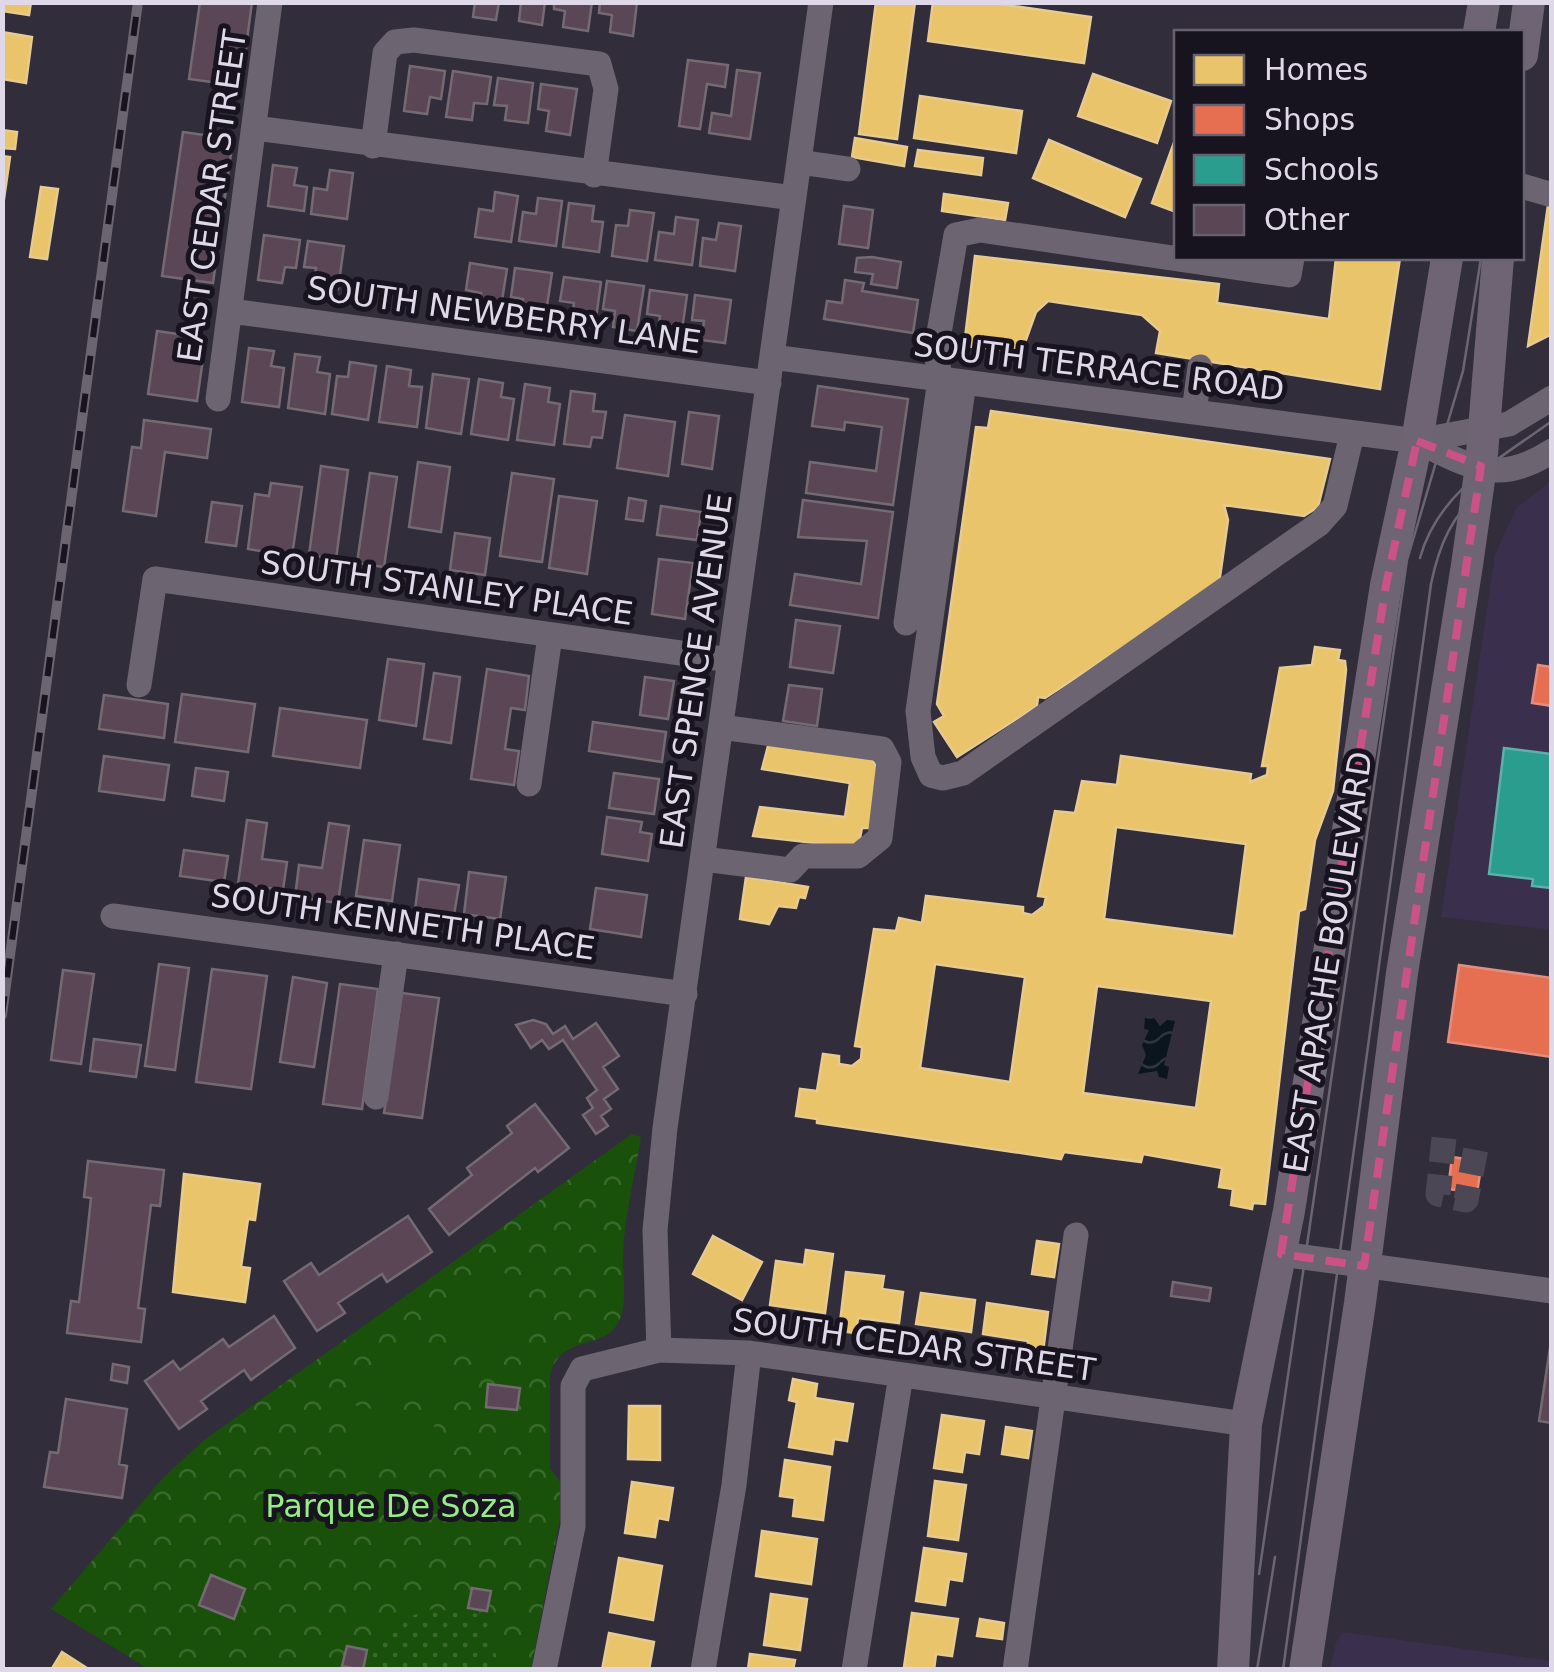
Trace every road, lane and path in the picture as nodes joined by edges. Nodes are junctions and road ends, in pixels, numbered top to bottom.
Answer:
1 (270, 2) edge
2 (821, 2) edge
3 (1484, 2) edge
4 (1529, 2) edge
5 (1480, 30) edge
6 (1524, 40) edge
7 (254, 128) junction
8 (373, 146) junction
9 (799, 162) junction
10 (848, 170) dead end
11 (594, 174) junction
12 (1524, 187) edge
13 (1549, 194) edge
14 (794, 198) junction
15 (1174, 259) edge
16 (1180, 260) edge
17 (1292, 260) edge
18 (1447, 260) edge
19 (1498, 260) edge
20 (230, 310) junction
21 (772, 357) junction
22 (1200, 367) dead end
23 (952, 381) junction
24 (768, 383) junction
25 (1552, 398) edge
26 (218, 399) dead end
27 (1194, 412) junction
28 (1484, 431) junction
29 (1352, 434) junction
30 (1418, 441) junction
31 (1552, 451) edge
32 (1481, 466) junction
33 (906, 623) dead end
34 (550, 636) junction
35 (730, 660) junction
36 (140, 685) dead end
37 (721, 726) junction
38 (530, 784) dead end
39 (703, 860) junction
40 (113, 916) dead end
41 (396, 954) junction
42 (684, 994) junction
43 (376, 1097) dead end
44 (1076, 1235) dead end
45 (1280, 1254) junction
46 (1364, 1266) junction
47 (1552, 1291) edge
48 (659, 1350) junction
49 (750, 1353) junction
50 (901, 1375) junction
51 (1054, 1396) junction
52 (1246, 1424) junction
53 (544, 1670) edge
54 (703, 1670) edge
55 (854, 1670) edge
56 (1016, 1670) edge
57 (1233, 1670) edge
58 (1304, 1670) edge

1 - 7 street, EAST CEDAR STREET
2 - 9 street, EAST SPENCE AVENUE
3 - 5 main road
4 - 6 main road
7 - 8 street
7 - 20 street, EAST CEDAR STREET
8 - 11 street
8 - 11 street
9 - 10 street
9 - 14 street, EAST SPENCE AVENUE
11 - 14 street
12 - 13 street
14 - 21 street, EAST SPENCE AVENUE
15 - 23 street
16 - 17 street
18 - 30 main road, EAST APACHE BOULEVARD
19 - 28 main road
20 - 24 street, SOUTH NEWBERRY LANE
20 - 26 street, EAST CEDAR STREET
21 - 23 street, SOUTH TERRACE ROAD
21 - 24 street, EAST SPENCE AVENUE
22 - 27 street
23 - 27 street, SOUTH TERRACE ROAD
23 - 29 street
23 - 33 street
24 - 35 street, EAST SPENCE AVENUE
25 - 28 street, SOUTH TERRACE ROAD
27 - 29 street, SOUTH TERRACE ROAD
28 - 30 street, SOUTH TERRACE ROAD
28 - 32 main road
29 - 30 street, SOUTH TERRACE ROAD
30 - 32 street, SOUTH TERRACE ROAD
30 - 45 main road, EAST APACHE BOULEVARD
31 - 32 street, SOUTH TERRACE ROAD
32 - 46 main road
34 - 35 street, SOUTH STANLEY PLACE
34 - 36 street, SOUTH STANLEY PLACE
34 - 38 street
35 - 37 street, EAST SPENCE AVENUE
37 - 39 street, EAST SPENCE AVENUE
37 - 39 street
39 - 42 street, EAST SPENCE AVENUE
40 - 41 street, SOUTH KENNETH PLACE
41 - 42 street, SOUTH KENNETH PLACE
41 - 43 street
42 - 48 street, EAST SPENCE AVENUE
44 - 51 street
45 - 46 street
45 - 52 main road, EAST APACHE BOULEVARD
46 - 47 street
46 - 58 main road
48 - 49 street, SOUTH CEDAR STREET
48 - 53 street, SOUTH CEDAR STREET
49 - 50 street, SOUTH CEDAR STREET
49 - 54 street
50 - 51 street, SOUTH CEDAR STREET
50 - 55 street
51 - 52 street, SOUTH CEDAR STREET
51 - 56 street
52 - 57 main road, EAST APACHE BOULEVARD

